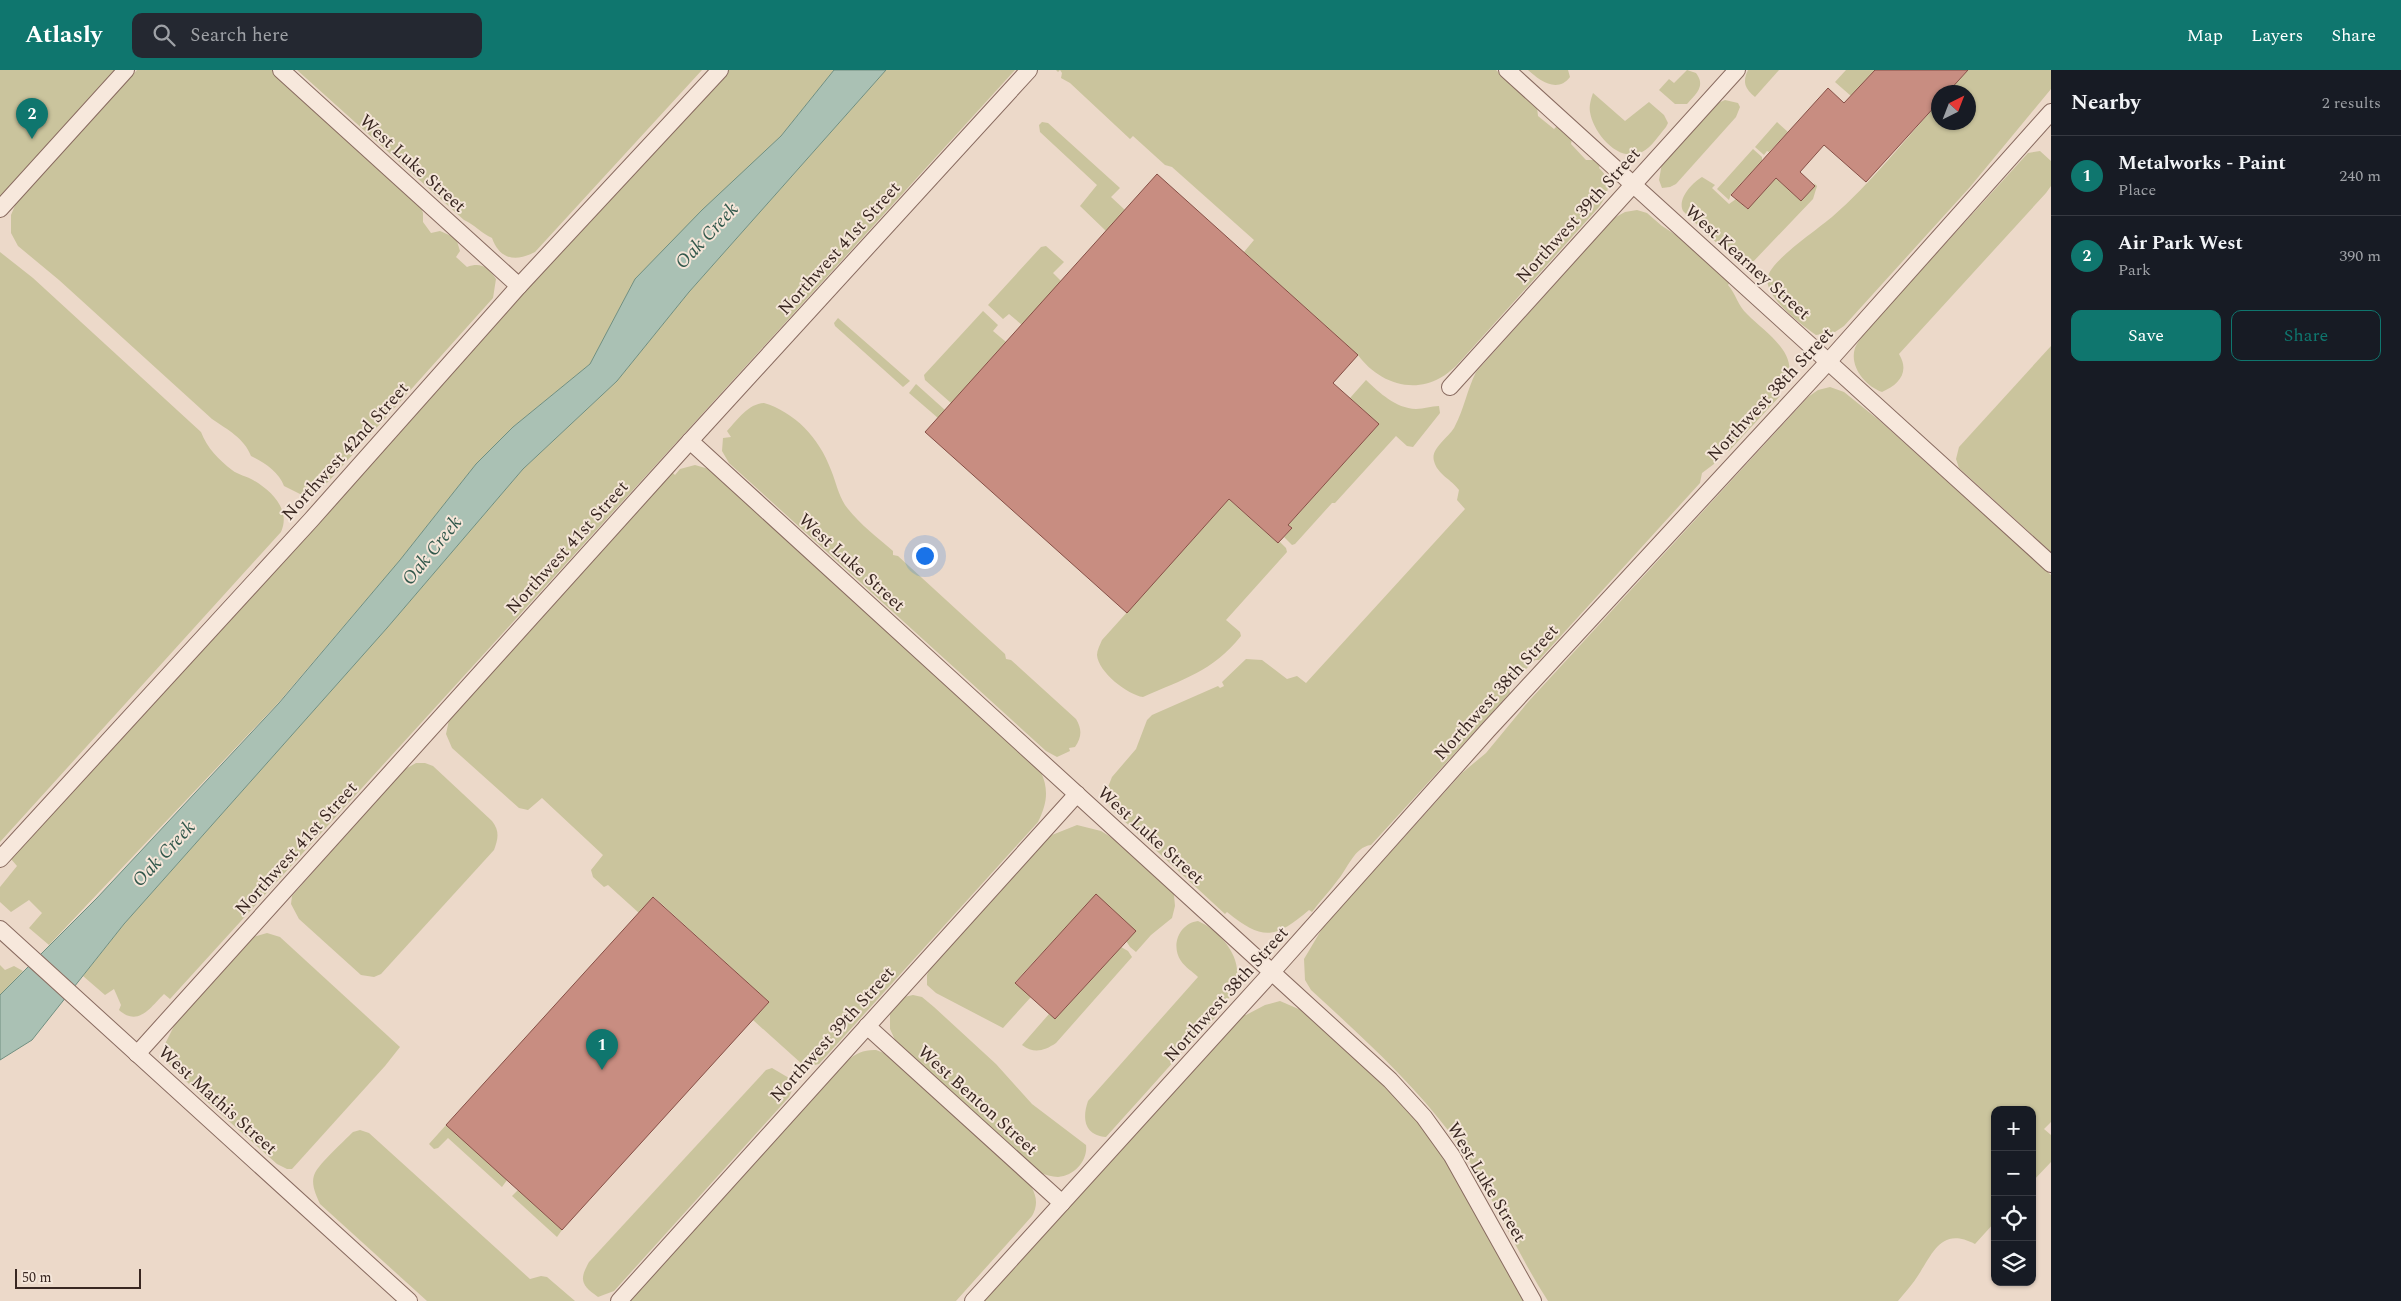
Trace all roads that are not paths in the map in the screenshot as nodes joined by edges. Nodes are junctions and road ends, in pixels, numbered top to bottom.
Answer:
1 (126, 70) edge
2 (281, 70) edge
3 (720, 70) edge
4 (1029, 70) edge
5 (1507, 70) edge
6 (1737, 70) edge
7 (2051, 112) edge
8 (1632, 184) junction
9 (0, 209) edge
10 (519, 286) junction
11 (1828, 362) junction
12 (1450, 388) dead end
13 (690, 441) junction
14 (2051, 564) edge
15 (1077, 794) junction
16 (0, 858) edge
17 (0, 929) edge
18 (1272, 972) junction
19 (867, 1026) junction
20 (137, 1054) junction
21 (1062, 1203) junction
22 (409, 1301) edge
23 (619, 1301) edge
24 (973, 1301) edge
25 (1533, 1301) edge

1 - 9 street
2 - 10 street, West Luke Street
3 - 10 street, Northwest 42nd Street
4 - 13 street, Northwest 41st Street
5 - 8 street, West Kearney Street
6 - 8 street, Northwest 39th Street
7 - 11 street, Northwest 38th Street
8 - 11 street, West Kearney Street
8 - 12 street, Northwest 39th Street
10 - 16 street, Northwest 42nd Street
11 - 14 street, West Kearney Street
11 - 18 street, Northwest 38th Street
13 - 15 street, West Luke Street
13 - 20 street, Northwest 41st Street
15 - 18 street, West Luke Street
15 - 19 street, Northwest 39th Street
17 - 20 street, West Mathis Street
18 - 21 street, Northwest 38th Street
18 - 25 street, West Luke Street
19 - 21 street, West Benton Street
19 - 23 street, Northwest 39th Street
20 - 22 street, West Mathis Street
21 - 24 street, Northwest 38th Street

